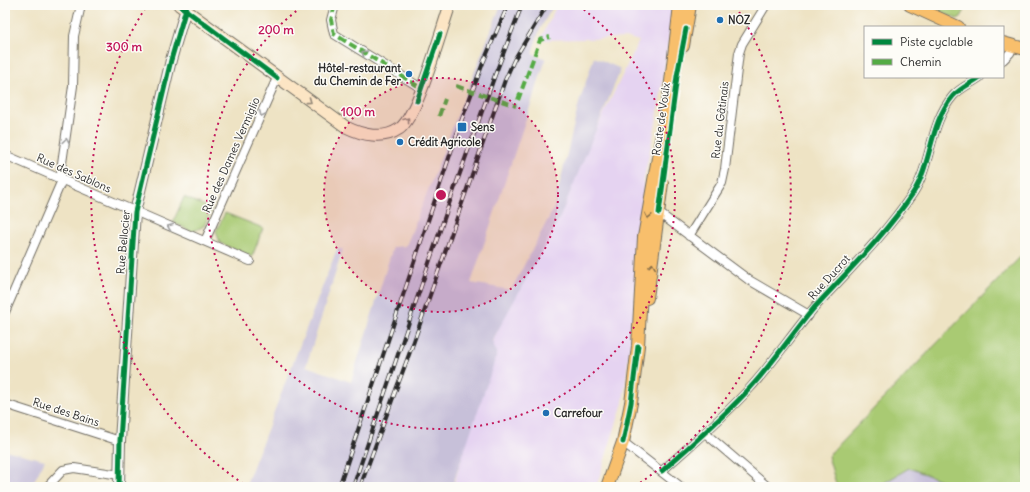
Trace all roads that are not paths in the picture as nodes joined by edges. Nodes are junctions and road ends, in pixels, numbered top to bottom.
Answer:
1 (81, 5) edge
2 (336, 5) edge
3 (450, 5) edge
4 (680, 5) edge
5 (690, 5) edge
6 (766, 5) edge
7 (910, 5) edge
8 (184, 7) edge
9 (956, 26) edge
10 (1017, 46) edge
11 (1004, 59) edge
12 (277, 78) junction
13 (978, 78) edge
14 (422, 88) junction
15 (5, 155) edge
16 (62, 180) junction
17 (135, 212) junction
18 (659, 213) junction
19 (689, 236) junction
20 (205, 241) junction
21 (250, 261) dead end
22 (5, 312) edge
23 (809, 315) junction
24 (638, 346) junction
25 (5, 404) edge
26 (705, 433) junction
27 (120, 441) junction
28 (623, 442) junction
29 (662, 471) junction
30 (120, 475) junction
31 (48, 487) edge
32 (119, 487) edge
33 (607, 487) edge
34 (681, 487) edge
35 (768, 487) edge

16 -> 1 street
14 -> 2 street
3 - 14 main road
4 -> 24 main road, Route de Voulx
5 - 18 main road, Route de Voulx
6 - 19 street, Rue du Gâtinais
7 - 9 main road
8 - 12 main road
8 - 17 street, Rue Bellocier
10 - 11 street
12 -> 14 main road
12 -> 20 street, Rue des Dames Vermiglio
13 - 23 street, Rue Ducrot
15 - 16 street, Rue des Sablons
16 - 17 street, Rue des Sablons
16 - 22 street
20 -> 17 street
17 - 27 street, Rue Bellocier
18 - 19 street
24 -> 18 main road, Route de Voulx
19 - 23 street
20 - 21 street
23 - 26 street, Rue Ducrot
24 - 28 main road, Route de Voulx
25 - 27 street, Rue des Bains
26 - 29 street, Rue Ducrot
26 - 35 street
27 - 30 street, Rue Bellocier
28 - 29 street
28 - 33 main road, Route de Voulx
29 - 34 street
30 - 31 street
30 - 32 street, Rue Bellocier

